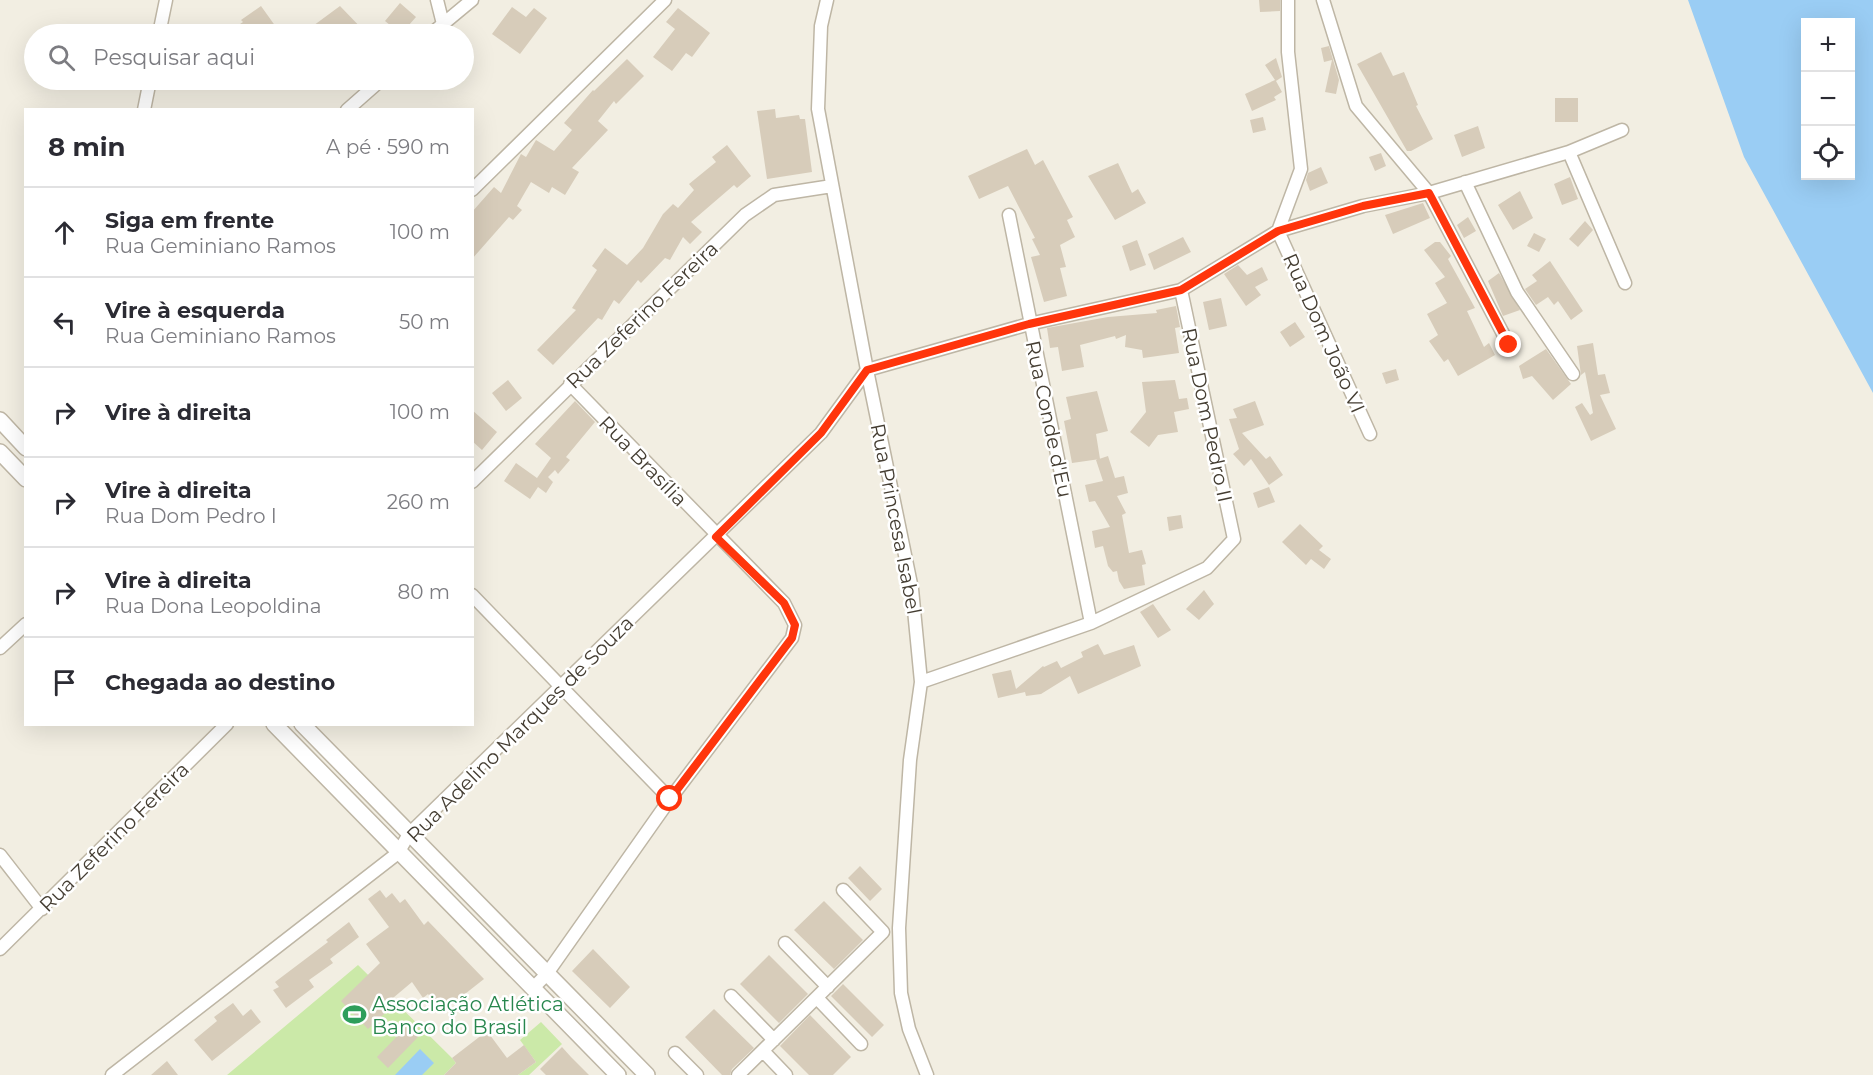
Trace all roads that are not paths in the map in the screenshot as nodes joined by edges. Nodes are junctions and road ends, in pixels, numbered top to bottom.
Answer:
1 (165, 0) edge
2 (437, 0) edge
3 (472, 0) edge
4 (665, 0) edge
5 (827, 0) edge
6 (1288, 0) edge
7 (1323, 0) edge
8 (161, 24) edge
9 (443, 24) joint
10 (148, 90) edge
11 (370, 90) edge
12 (144, 108) edge
13 (349, 108) edge
14 (1622, 130) dead end
15 (1569, 153) junction
16 (1465, 182) junction
17 (832, 186) junction
18 (474, 187) edge
19 (1429, 193) junction
20 (1009, 215) dead end
21 (1278, 231) junction
22 (1625, 284) dead end
23 (1181, 290) junction
24 (1029, 324) junction
25 (1509, 345) dead end
26 (867, 370) junction
27 (1573, 374) dead end
28 (570, 384) junction
29 (0, 420) edge
30 (1370, 434) dead end
31 (24, 446) edge
32 (0, 452) edge
33 (24, 477) edge
34 (474, 480) edge
35 (716, 537) junction
36 (474, 597) edge
37 (1091, 623) junction
38 (24, 626) edge
39 (0, 648) edge
40 (921, 682) junction
41 (561, 685) junction
42 (225, 726) edge
43 (276, 726) edge
44 (304, 726) edge
45 (670, 799) junction
46 (409, 834) junction
47 (398, 853) junction
48 (0, 855) edge
49 (843, 890) dead end
50 (42, 909) junction
51 (785, 943) dead end
52 (0, 949) edge
53 (546, 975) junction
54 (828, 987) junction
55 (532, 989) junction
56 (730, 996) dead end
57 (817, 998) junction
58 (774, 1040) junction
59 (861, 1044) dead end
60 (763, 1051) junction
61 (675, 1053) dead end
62 (644, 1074) edge
63 (112, 1075) edge
64 (618, 1075) edge
65 (697, 1075) edge
66 (738, 1075) edge
67 (786, 1075) edge
68 (927, 1075) edge

1 - 8 street
2 - 9 street
3 - 9 street
4 - 18 street
5 - 17 street, Rua Princesa Isabel
6 - 21 street
7 - 19 street
10 - 12 street
11 - 13 street
14 - 15 street
15 - 16 street
15 - 22 street
16 - 19 street
16 - 27 street
17 - 26 street, Rua Princesa Isabel
17 - 28 street, Rua Zeferino Fereira
19 - 21 street
19 - 25 street
20 - 24 street, Rua Conde d'Eu
21 - 23 street
21 - 30 street, Rua Dom João VI
23 - 24 street
23 - 37 street, Rua Dom Pedro II
24 - 26 street
24 - 37 street, Rua Conde d'Eu
26 - 35 street, Rua Adelino Marques de Souza
26 - 40 street, Rua Princesa Isabel
28 - 34 street, Rua Zeferino Fereira
28 - 35 street, Rua Brasília
29 - 31 street
32 - 33 street
35 - 41 street, Rua Adelino Marques de Souza
35 - 45 street, Rua Brasília
36 - 41 street
37 - 40 street
38 - 39 street
40 - 68 street, Rua Princesa Isabel
41 - 45 street
41 - 46 street, Rua Adelino Marques de Souza
42 - 50 street, Rua Zeferino Fereira
43 - 47 street
44 - 46 street
45 - 53 street, Rua Brasília
46 - 47 street, Rua Adelino Marques de Souza
46 - 53 street
47 - 55 street
47 - 63 street, Rua Adelino Marques de Souza
48 - 50 street
49 - 54 street
50 - 52 street, Rua Zeferino Fereira
51 - 54 street
53 - 55 street, Rua Brasília
53 - 62 street
54 - 57 street
55 - 64 street
56 - 58 street
57 - 58 street
57 - 59 street
58 - 60 street
60 - 66 street
60 - 67 street
61 - 65 street

